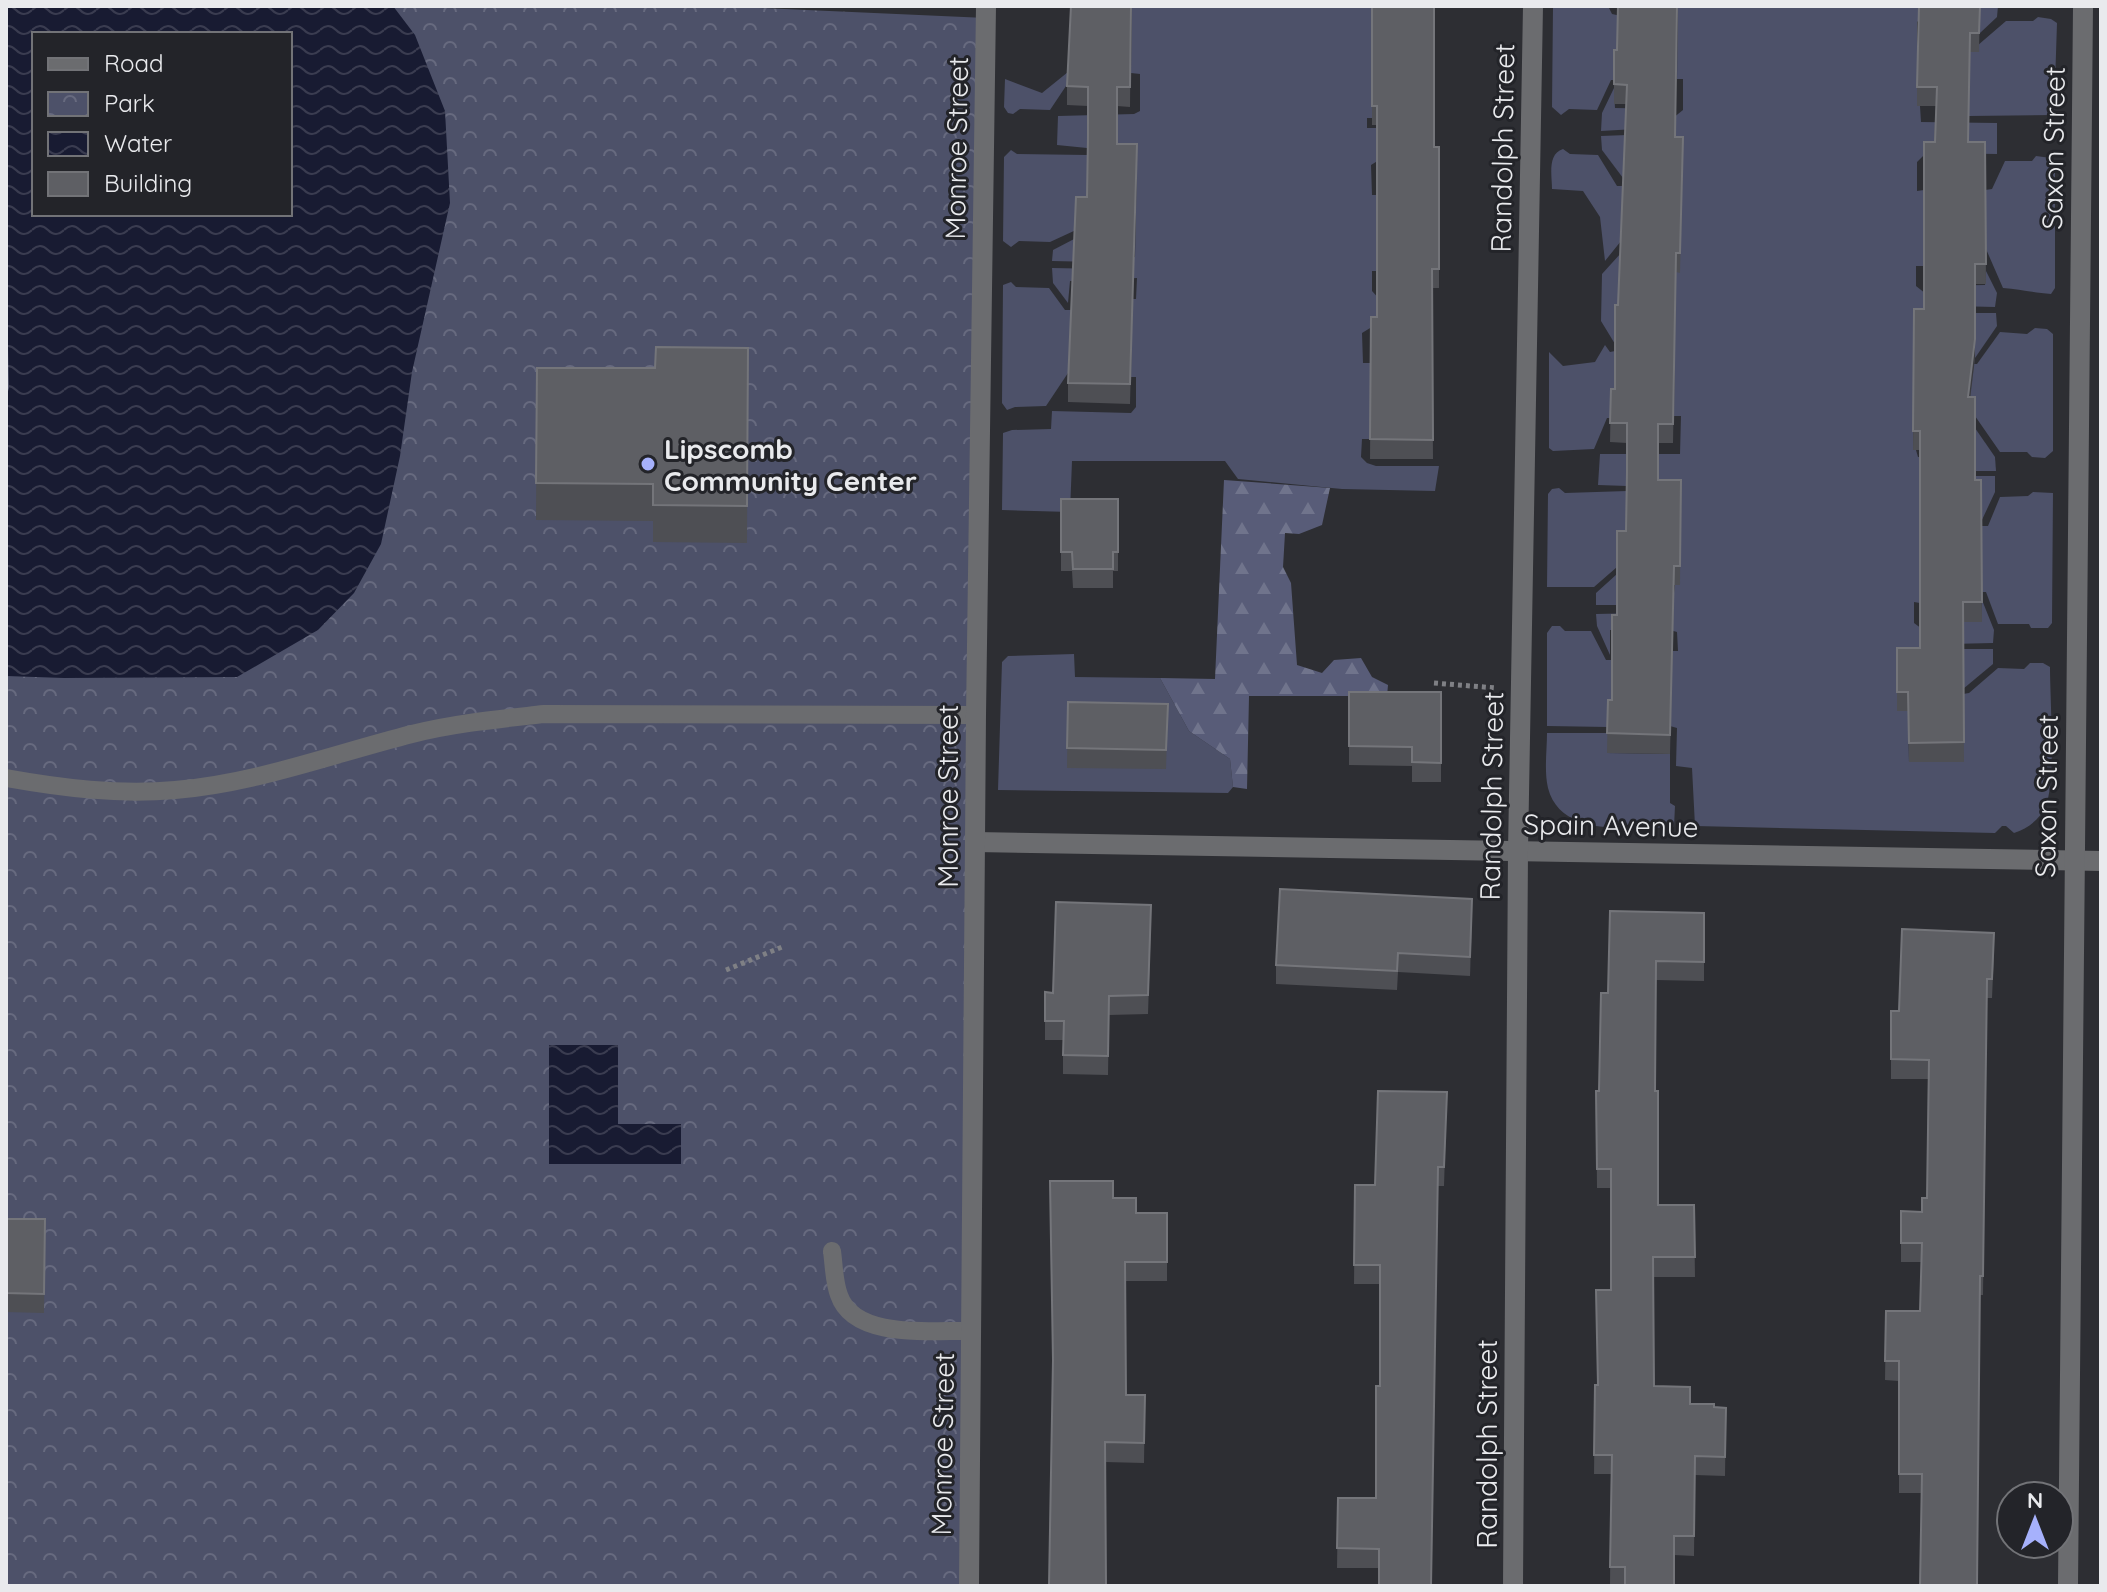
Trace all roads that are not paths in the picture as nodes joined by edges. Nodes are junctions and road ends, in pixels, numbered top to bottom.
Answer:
1 (986, 6) edge
2 (1533, 6) edge
3 (2083, 6) edge
4 (976, 715) junction
5 (6, 778) edge
6 (975, 842) junction
7 (1518, 851) junction
8 (2074, 861) junction
9 (2101, 861) edge
10 (832, 1251) dead end
11 (972, 1331) junction
12 (969, 1586) edge
13 (1513, 1586) edge
14 (2068, 1586) edge

1 - 4 street, Monroe Street
2 - 7 street, Randolph Street
3 - 8 street, Saxon Street
4 - 5 lane
4 - 6 street, Monroe Street
6 - 7 street, Spain Avenue
6 - 11 street, Monroe Street
7 - 8 street, Spain Avenue
7 - 13 street, Randolph Street
8 - 9 street, Spain Avenue
8 - 14 street, Saxon Street
10 - 11 lane
11 - 12 street, Monroe Street

